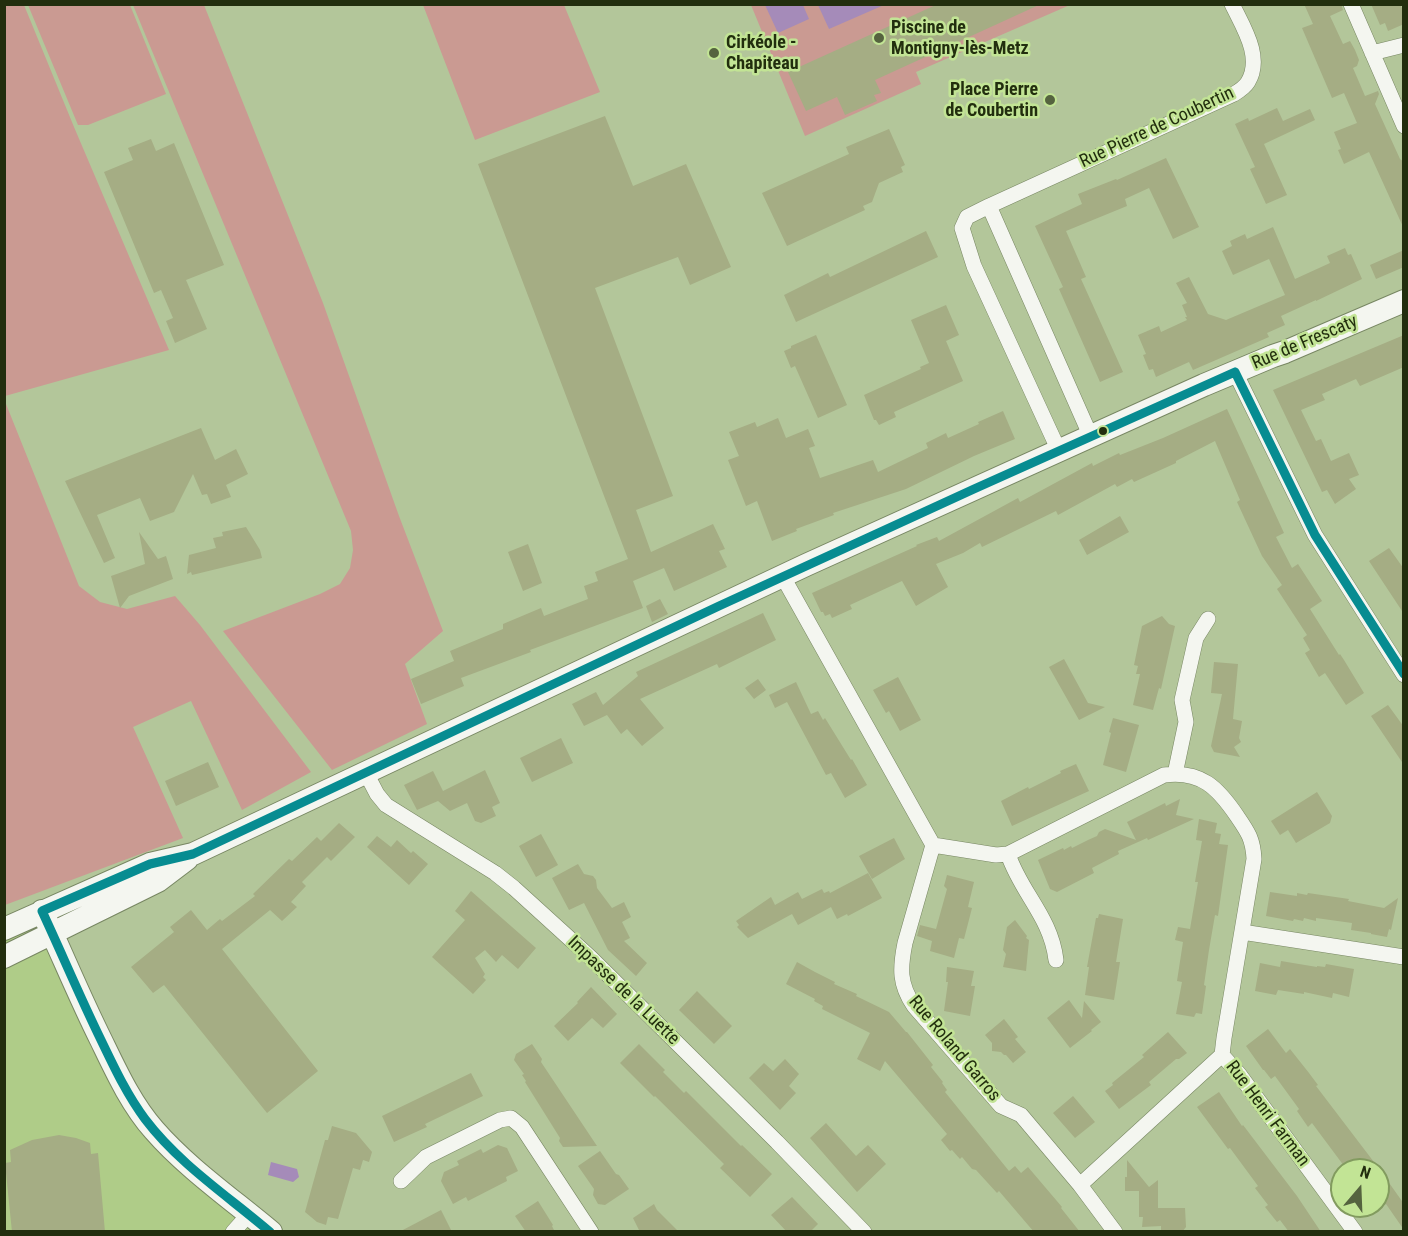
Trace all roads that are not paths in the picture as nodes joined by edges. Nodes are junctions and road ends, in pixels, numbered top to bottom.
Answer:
1 (1232, 4) edge
2 (1351, 4) edge
3 (1404, 45) edge
4 (1372, 53) junction
5 (1404, 126) edge
6 (989, 206) junction
7 (1404, 301) edge
8 (1235, 372) junction
9 (1091, 437) junction
10 (1059, 451) junction
11 (783, 577) junction
12 (1208, 619) dead end
13 (1404, 675) edge
14 (366, 773) junction
15 (1175, 774) junction
16 (933, 845) junction
17 (193, 854) junction
18 (1008, 854) junction
19 (42, 911) junction
20 (4, 929) edge
21 (1242, 932) junction
22 (52, 933) junction
23 (4, 957) edge
24 (1404, 957) edge
25 (1056, 960) dead end
26 (1222, 1055) junction
27 (401, 1181) dead end
28 (1080, 1185) junction
29 (249, 1214) junction
30 (233, 1232) edge
31 (272, 1232) edge
32 (591, 1232) edge
33 (864, 1232) edge
34 (1115, 1232) edge
35 (1355, 1232) edge

1 - 6 street, Rue Pierre de Coubertin
2 - 4 street
3 - 4 street
4 - 5 street
6 - 9 street
6 - 10 street, Rue Pierre de Coubertin
7 - 8 street, Rue de Frescaty
8 - 9 street, Rue de Frescaty
8 - 13 street
9 - 10 street, Rue de Frescaty
10 - 11 street, Rue de Frescaty
11 - 14 street, Rue de Frescaty
11 - 16 street
12 - 15 street
14 - 17 street, Rue de Frescaty
14 - 33 street, Impasse de la Luette
15 - 18 street
15 - 21 street, Rue Henri Farman
16 - 18 street
16 - 28 street, Rue Roland Garros
17 - 19 street, Rue de Frescaty
17 - 22 street, Rue de Frescaty
18 - 25 street
19 - 20 street, Rue de Frescaty
19 - 22 street
21 - 24 street
21 - 26 street, Rue Henri Farman
22 - 23 street, Rue de Frescaty
22 - 29 street
26 - 28 street, Rue Henri Farman
26 - 35 street, Rue Henri Farman
27 - 32 street
28 - 34 street, Rue Roland Garros
29 - 30 street
29 - 31 street

